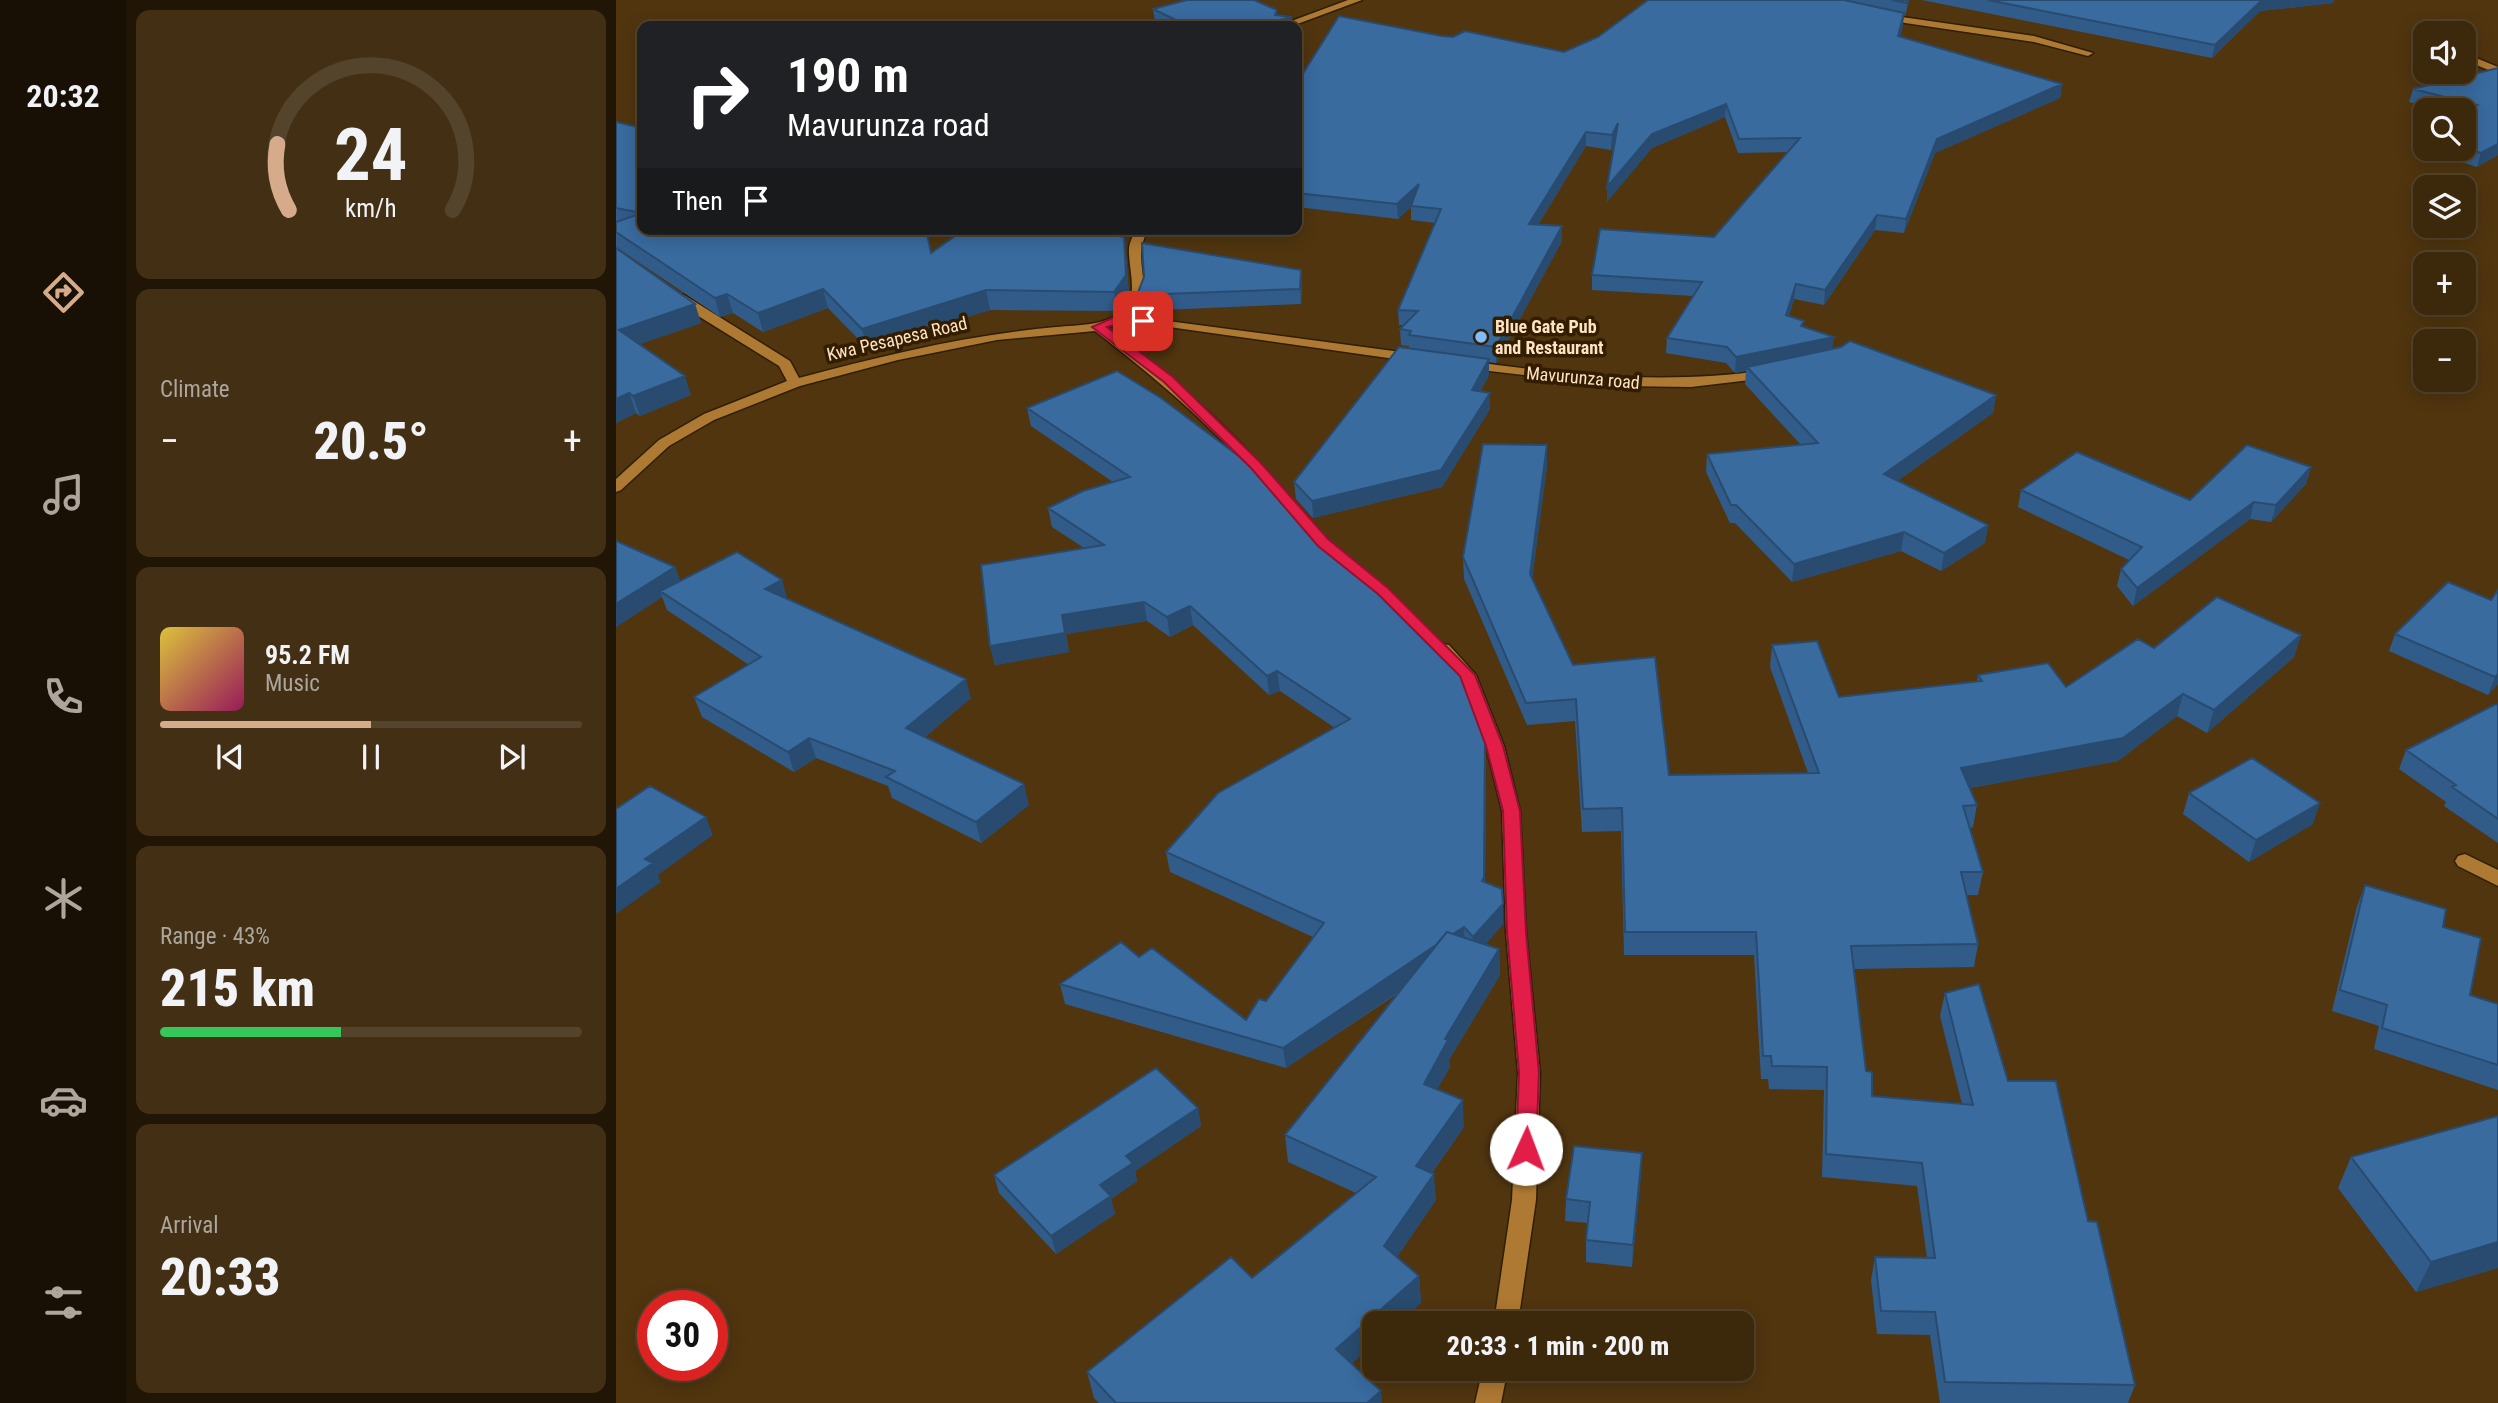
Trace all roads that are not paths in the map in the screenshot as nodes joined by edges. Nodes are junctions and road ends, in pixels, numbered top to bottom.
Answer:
1 (1357, 0) edge
2 (1864, 14) edge
3 (1297, 21) edge
4 (2088, 53) dead end
5 (2476, 61) edge
6 (2498, 71) edge
7 (1140, 235) edge
8 (670, 292) edge
9 (1117, 319) junction
10 (1098, 327) junction
11 (1429, 360) edge
12 (1455, 364) edge
13 (1780, 372) edge
14 (795, 383) junction
15 (618, 483) edge
16 (1287, 505) edge
17 (1428, 633) edge
18 (2465, 861) dead end
19 (2498, 879) edge
20 (1508, 1311) edge
21 (1493, 1381) edge
22 (1488, 1403) edge

1 - 3 street
2 - 4 street
5 - 6 street
7 - 9 street, Kwa Pesapesa Road
8 - 14 street
9 - 10 street, Kwa Pesapesa Road
9 - 11 street
10 - 14 street, Kwa Pesapesa Road
10 - 16 street
12 - 13 street, Mavurunza road
14 - 15 street, Kwa Pesapesa Road
17 - 20 street
18 - 19 street
21 - 22 street

